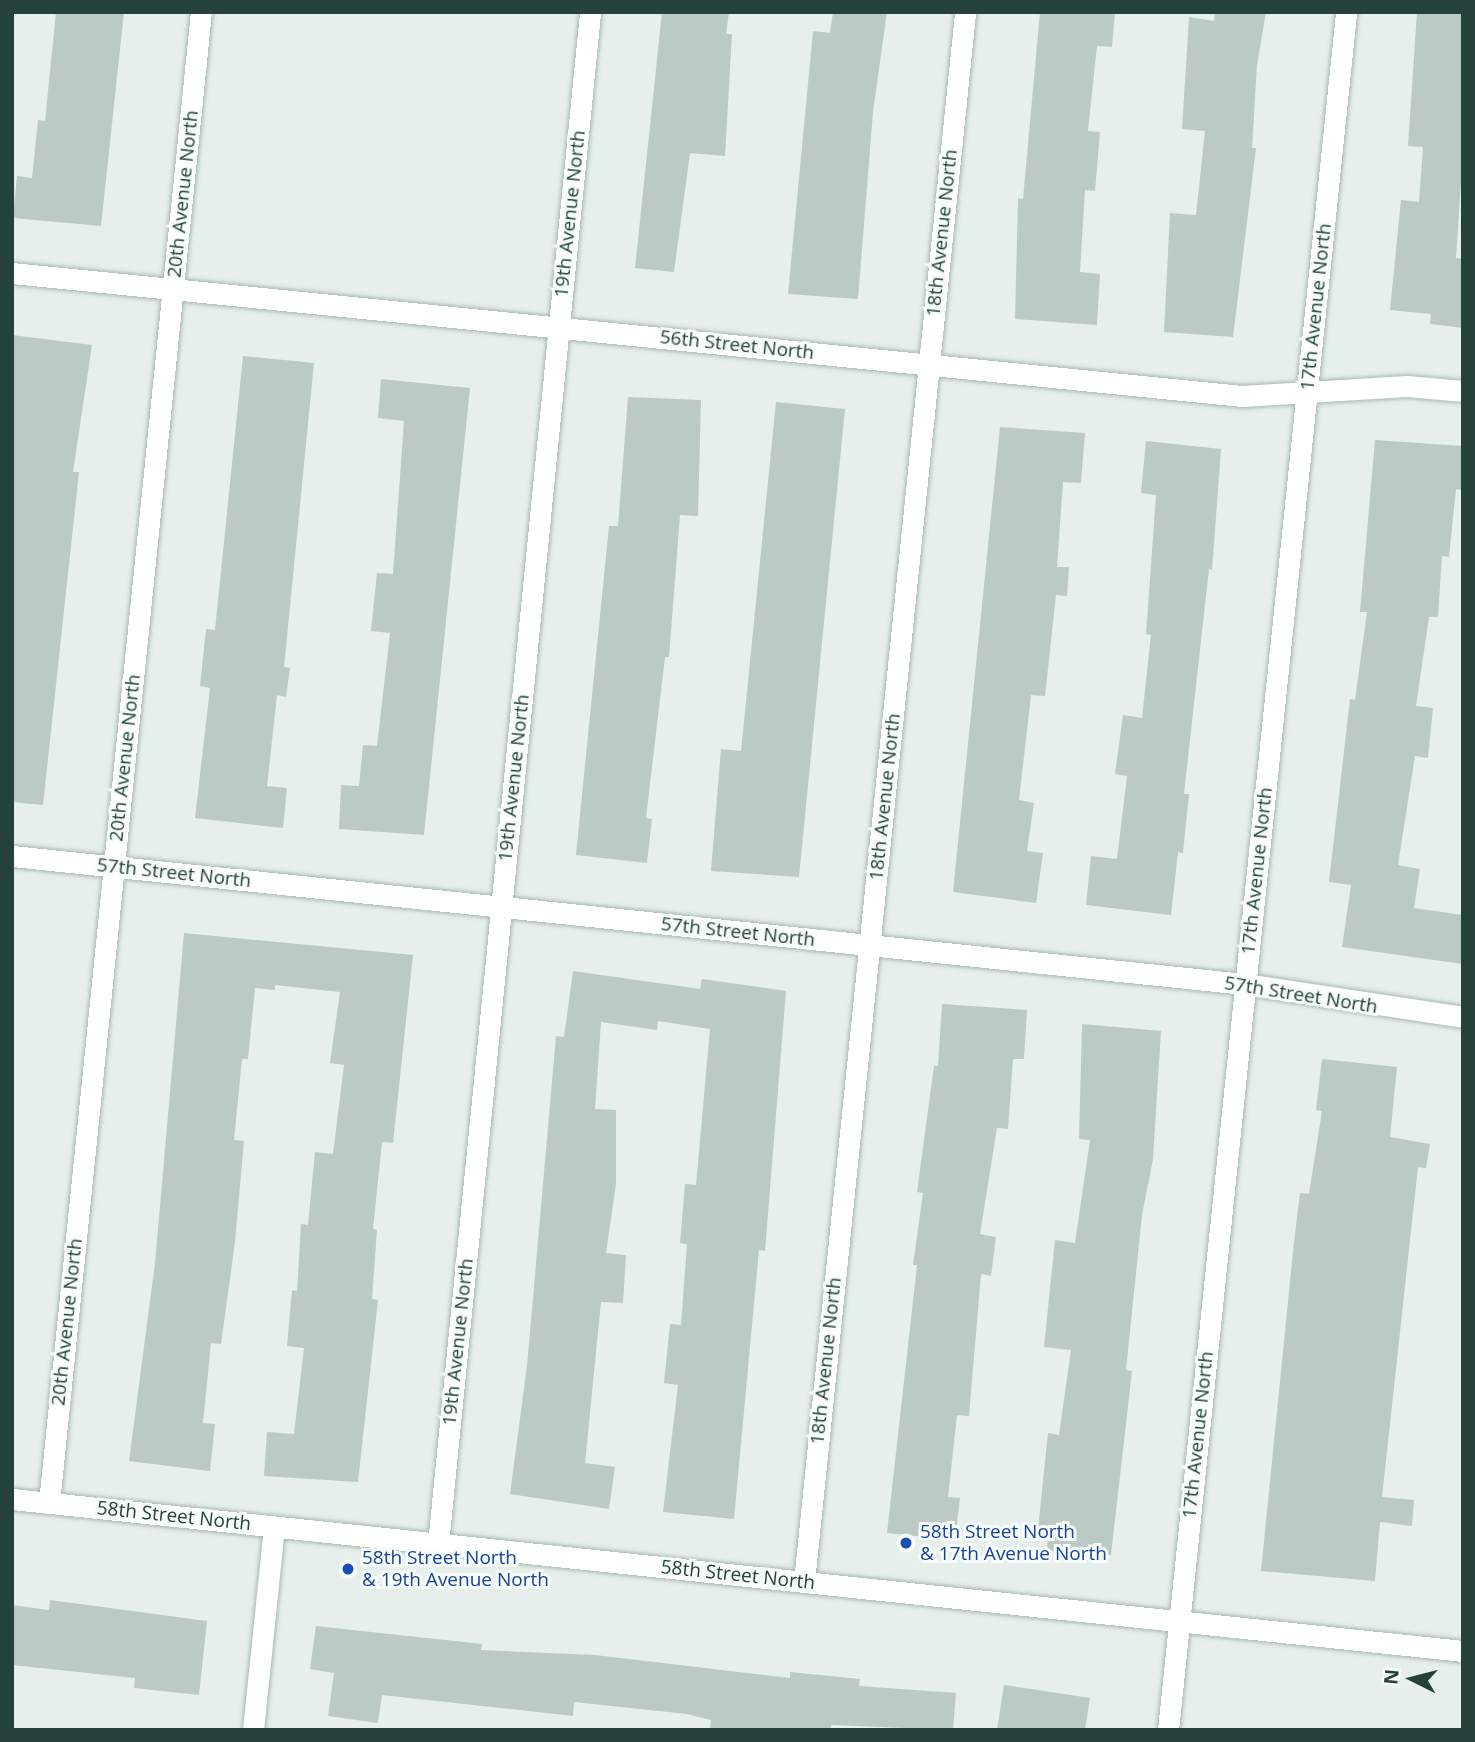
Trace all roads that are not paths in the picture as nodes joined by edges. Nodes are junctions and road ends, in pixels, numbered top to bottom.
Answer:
1 (201, 12) edge
2 (590, 12) edge
3 (965, 12) edge
4 (1346, 12) edge
5 (12, 273) edge
6 (173, 289) junction
7 (559, 327) junction
8 (929, 364) junction
9 (1463, 391) edge
10 (1306, 395) junction
11 (12, 856) edge
12 (114, 867) junction
13 (501, 907) junction
14 (869, 946) junction
15 (1245, 985) junction
16 (1463, 1017) edge
17 (12, 1499) edge
18 (49, 1503) junction
19 (274, 1527) junction
20 (438, 1544) junction
21 (804, 1581) junction
22 (1179, 1621) junction
23 (1463, 1650) edge
24 (253, 1730) edge
25 (1168, 1730) edge

1 - 6 street, 20th Avenue North
2 - 7 street, 19th Avenue North
3 - 8 street, 18th Avenue North
4 - 10 street, 17th Avenue North
5 - 6 street, 56th Street North
6 - 7 street, 56th Street North
6 - 12 street, 20th Avenue North
7 - 8 street, 56th Street North
7 - 13 street, 19th Avenue North
8 - 10 street, 56th Street North
8 - 14 street, 18th Avenue North
9 - 10 street, 56th Street North
10 - 15 street, 17th Avenue North
11 - 12 street, 57th Street North
12 - 13 street, 57th Street North
12 - 18 street, 20th Avenue North
13 - 14 street, 57th Street North
13 - 20 street, 19th Avenue North
14 - 15 street, 57th Street North
14 - 21 street, 18th Avenue North
15 - 16 street, 57th Street North
15 - 22 street, 17th Avenue North
17 - 18 street, 58th Street North
18 - 19 street, 58th Street North
19 - 20 street, 58th Street North
19 - 24 street
20 - 21 street, 58th Street North
21 - 22 street, 58th Street North
22 - 23 street, 58th Street North
22 - 25 street, 17th Avenue North

